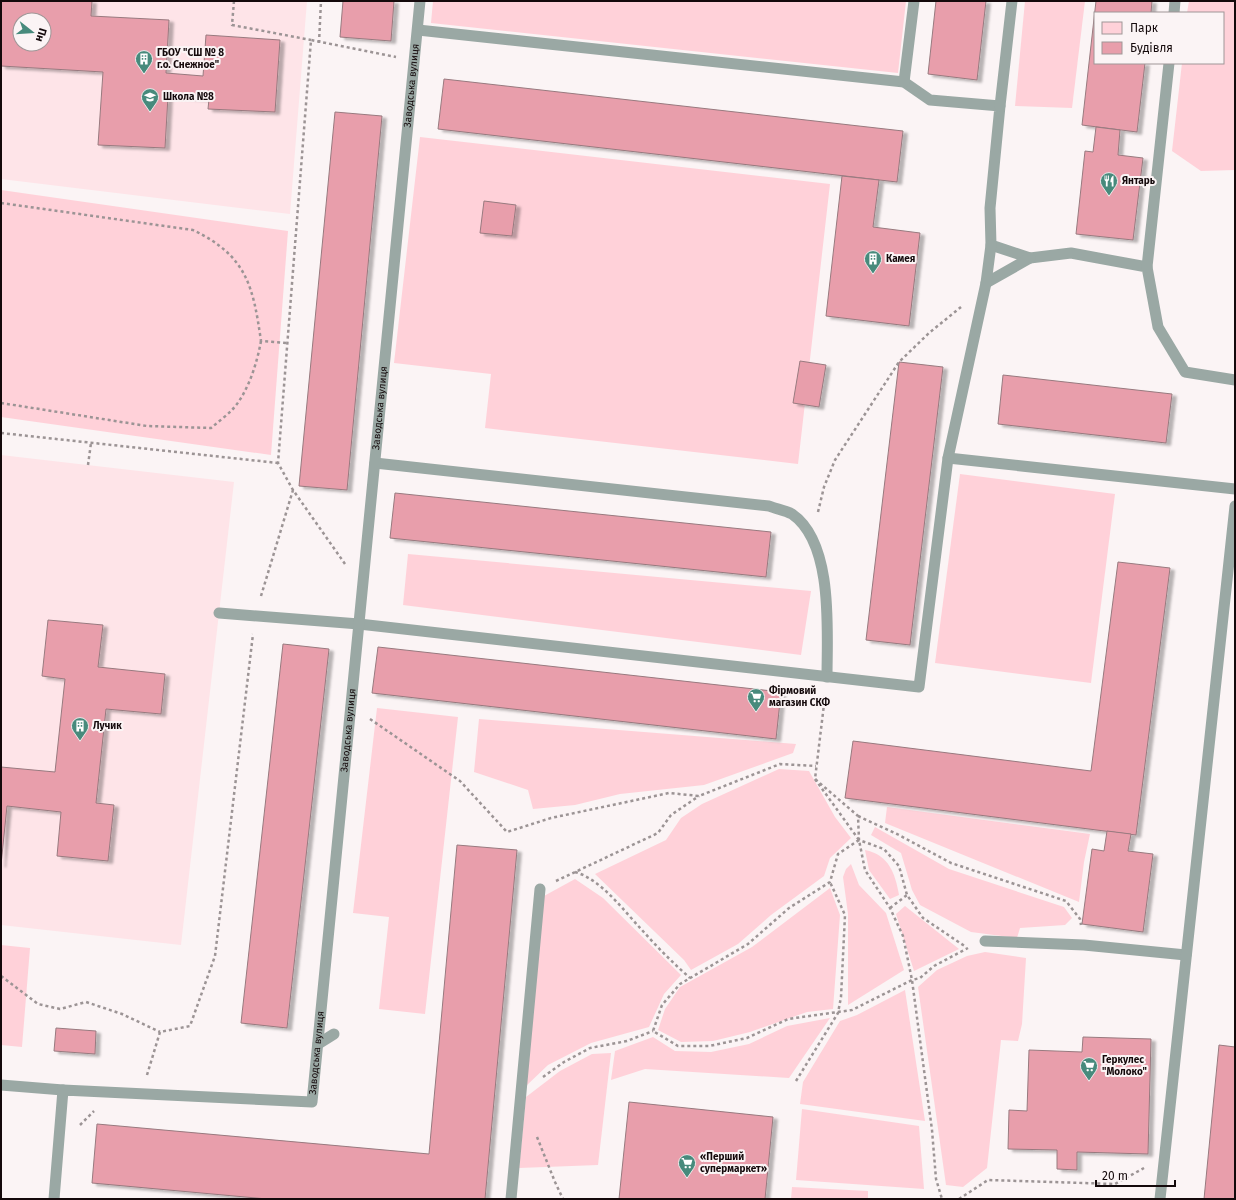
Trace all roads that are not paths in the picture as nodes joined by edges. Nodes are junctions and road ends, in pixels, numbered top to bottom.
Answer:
1 (420, 1) edge
2 (914, 1) edge
3 (1012, 1) edge
4 (1175, 1) edge
5 (1174, 12) edge
6 (418, 30) junction
7 (1169, 64) edge
8 (904, 82) junction
9 (1000, 106) junction
10 (991, 245) junction
11 (1030, 258) junction
12 (1147, 267) junction
13 (986, 286) junction
14 (1235, 380) edge
15 (948, 458) junction
16 (375, 463) junction
17 (1235, 489) edge
18 (1235, 506) edge
19 (219, 613) dead end
20 (359, 624) junction
21 (827, 677) junction
22 (540, 890) road end
23 (985, 941) road end
24 (1186, 956) junction
25 (334, 1034) dead end
26 (318, 1044) junction
27 (1, 1085) edge
28 (63, 1090) junction
29 (54, 1199) edge
30 (511, 1199) edge
31 (1160, 1199) edge

1 - 6 lane, Заводська вулиця
2 - 8 lane
3 - 9 lane
4 - 5 lane
6 - 8 lane
6 - 16 lane, Заводська вулиця
7 - 12 lane
8 - 9 lane
9 - 10 lane
10 - 11 lane
10 - 13 lane
11 - 12 lane
11 - 13 lane
12 - 14 lane
13 - 15 lane
15 - 17 lane
15 - 21 lane
16 - 20 lane, Заводська вулиця
16 - 21 lane
18 - 24 lane
19 - 20 lane
20 - 21 lane
20 - 26 lane, Заводська вулиця
22 - 30 lane
23 - 24 lane
24 - 31 lane
25 - 26 lane
26 - 28 lane, Заводська вулиця
27 - 28 lane, Заводська вулиця
28 - 29 lane

